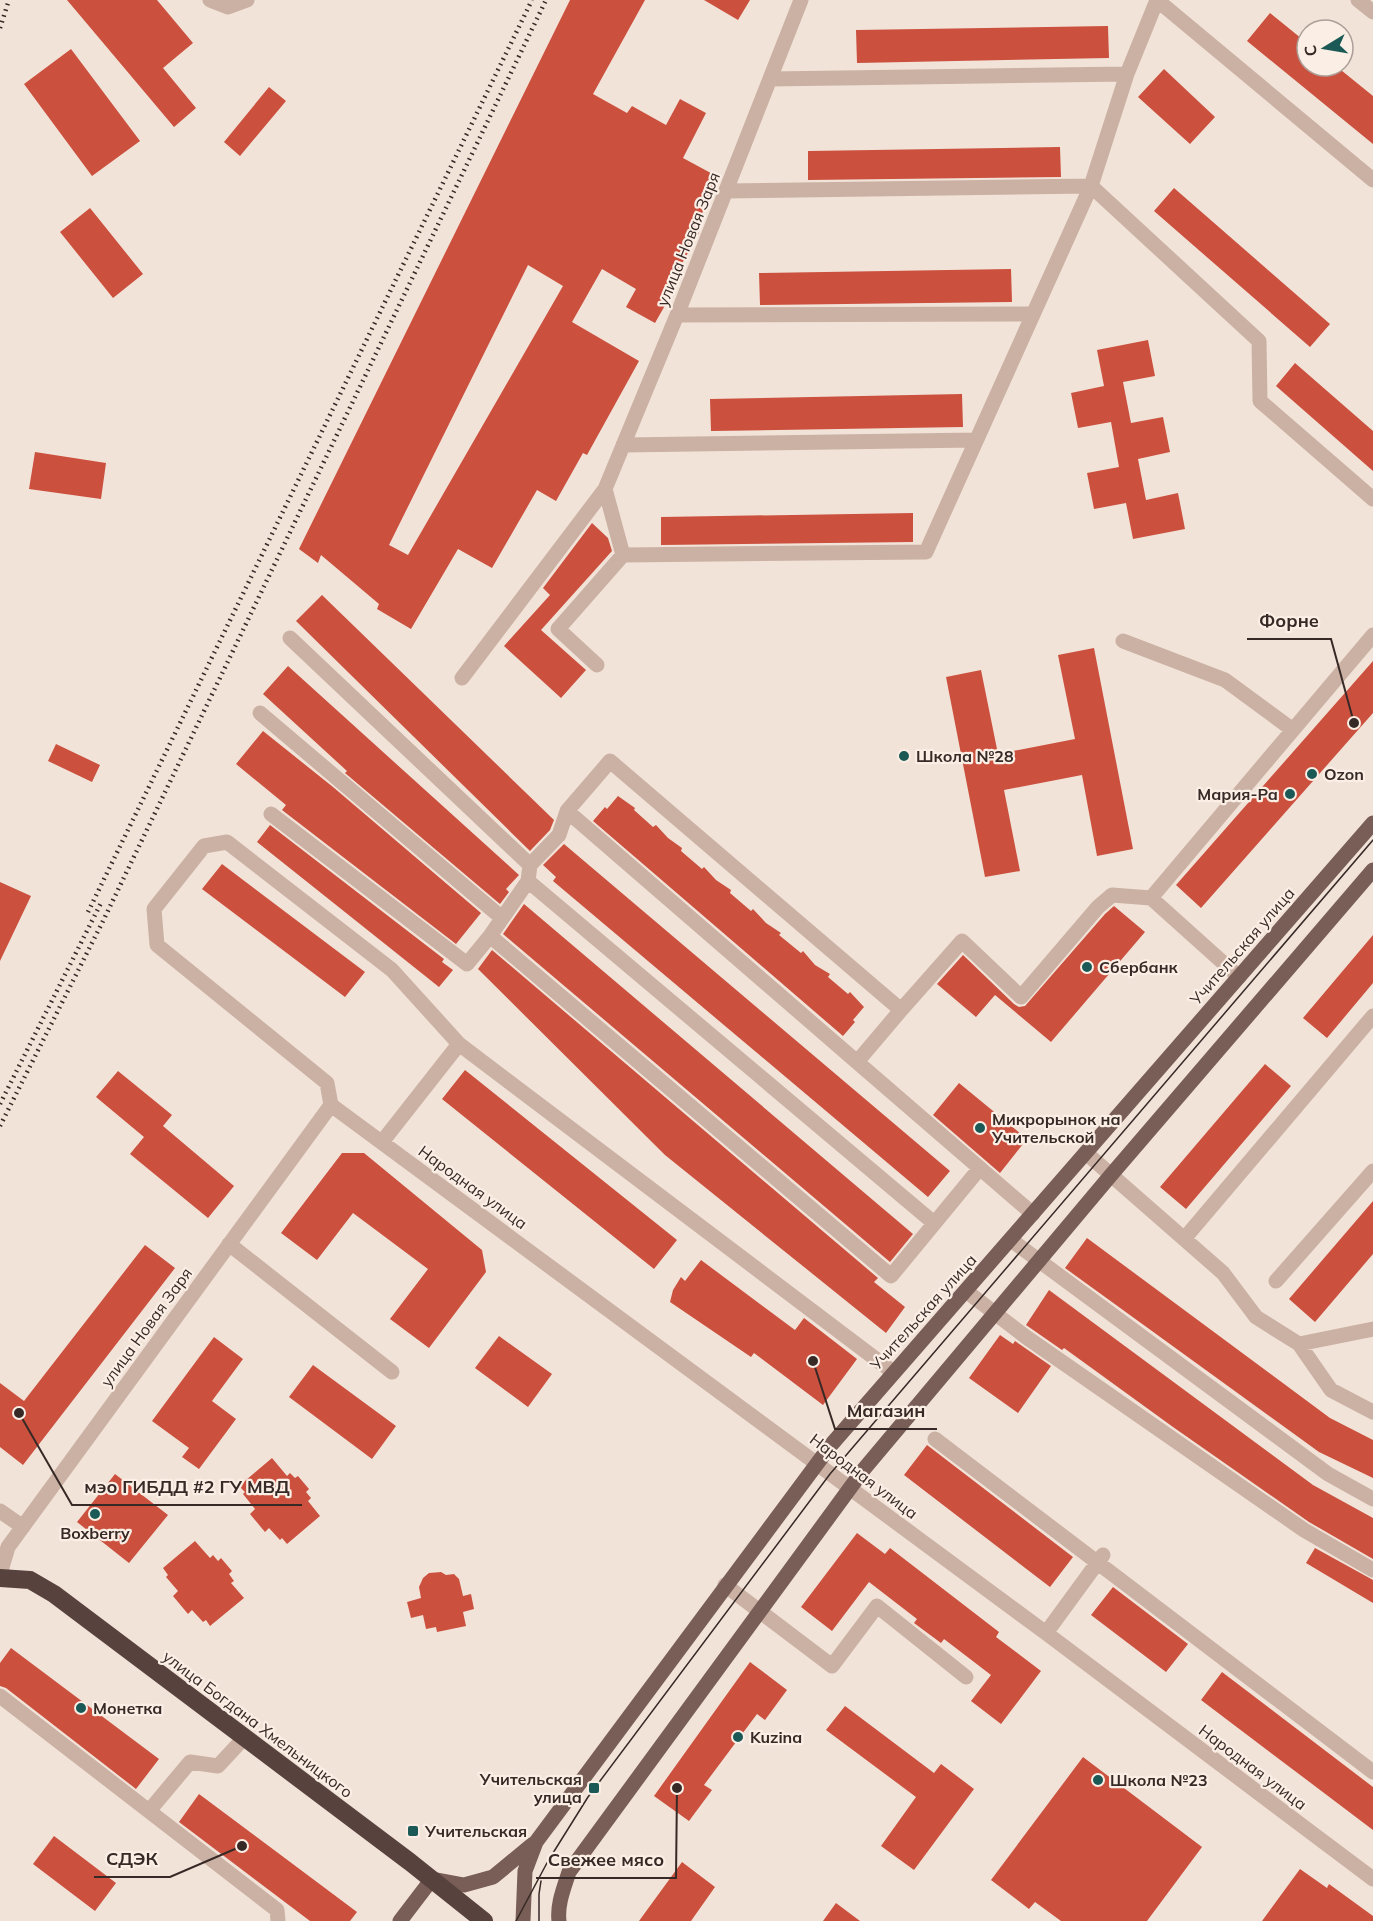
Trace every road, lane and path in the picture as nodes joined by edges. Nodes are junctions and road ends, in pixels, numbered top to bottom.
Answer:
1 (210, 0) edge
2 (247, 0) edge
3 (801, 0) edge
4 (1157, 0) edge
5 (1358, 0) edge
6 (1373, 12) edge
7 (1126, 74) junction
8 (770, 79) junction
9 (1373, 180) edge
10 (1090, 186) junction
11 (727, 191) junction
12 (1033, 314) junction
13 (677, 315) junction
14 (976, 440) junction
15 (623, 445) junction
16 (605, 489) junction
17 (1373, 499) edge
18 (623, 555) junction
19 (1373, 634) edge
20 (290, 638) dead end
21 (1123, 640) dead end
22 (597, 664) dead end
23 (462, 678) dead end
24 (260, 714) dead end
25 (1293, 730) junction
26 (567, 811) junction
27 (271, 814) dead end
28 (1373, 823) edge
29 (1373, 870) edge
30 (529, 873) junction
31 (1151, 898) junction
32 (502, 918) junction
33 (490, 936) junction
34 (1239, 976) junction
35 (901, 1010) junction
36 (1373, 1016) edge
37 (459, 1044) junction
38 (857, 1062) junction
39 (331, 1105) junction
40 (382, 1142) junction
41 (1086, 1153) junction
42 (980, 1168) junction
43 (1373, 1171) edge
44 (1111, 1175) junction
45 (1033, 1214) junction
46 (934, 1223) junction
47 (1185, 1239) junction
48 (1011, 1240) junction
49 (229, 1244) junction
50 (1038, 1262) junction
51 (1276, 1281) dead end
52 (966, 1291) junction
53 (995, 1313) junction
54 (1373, 1329) edge
55 (1299, 1344) junction
56 (392, 1372) dead end
57 (893, 1372) junction
58 (1373, 1412) edge
59 (935, 1438) dead end
60 (816, 1463) junction
61 (849, 1488) junction
62 (1373, 1499) edge
63 (0, 1511) edge
64 (22, 1527) junction
65 (1100, 1559) junction
66 (1373, 1570) edge
67 (0, 1576) edge
68 (725, 1585) junction
69 (760, 1611) junction
70 (1046, 1633) junction
71 (966, 1677) dead end
72 (0, 1696) edge
73 (244, 1738) junction
74 (1373, 1772) edge
75 (149, 1811) junction
76 (536, 1842) junction
77 (432, 1879) junction
78 (1373, 1879) edge
79 (557, 1918) edge
80 (278, 1921) edge
81 (400, 1921) edge
82 (484, 1921) edge
83 (523, 1921) edge

1 - 2 street
3 - 8 street, улица Новая Заря
4 - 7 street
4 - 9 street
5 - 6 street
7 - 8 street
7 - 10 street
8 - 11 street, улица Новая Заря
10 - 11 street
10 - 12 street
10 - 17 street
11 - 13 street, улица Новая Заря
12 - 13 street
12 - 14 street
13 - 15 street, улица Новая Заря
14 - 15 street
14 - 18 street
15 - 16 street, улица Новая Заря
16 - 18 street
16 - 23 street, улица Новая Заря
18 - 22 street
19 - 25 street
20 - 30 street
21 - 25 street
24 - 32 street
25 - 31 street
26 - 30 street
26 - 35 street
26 - 38 street
27 - 33 street
28 - 34 main road, Учительская улица
29 - 44 main road
30 - 32 street
30 - 46 street
31 - 34 street
31 - 35 street
32 - 33 street
33 - 46 street
34 - 41 main road, Учительская улица
35 - 38 street
36 - 47 street
37 - 39 street
37 - 40 street
37 - 57 street
38 - 42 street
39 - 40 street, Народная улица
39 - 49 street, улица Новая Заря
40 - 60 street, Народная улица
41 - 44 street
41 - 45 main road, Учительская улица
42 - 45 street
42 - 46 street
43 - 51 street
44 - 47 street
44 - 50 main road
45 - 48 main road, Учительская улица
47 - 55 street
48 - 50 street
48 - 52 main road, Учительская улица
49 - 56 street
49 - 64 street, улица Новая Заря
50 - 53 main road
50 - 62 street
52 - 53 street
52 - 57 main road, Учительская улица
53 - 61 main road
53 - 66 street
54 - 55 street
55 - 58 street
57 - 60 main road, Учительская улица
59 - 65 street
60 - 61 street, Народная улица
60 - 68 main road, Учительская улица
61 - 69 main road
61 - 70 street, Народная улица
63 - 64 street
64 - 67 street, улица Новая Заря
65 - 70 street
65 - 74 street
67 - 73 highway, улица Богдана Хмельницкого
68 - 69 street
68 - 76 main road, Учительская улица
69 - 71 street
69 - 79 main road
70 - 78 street, Народная улица
72 - 75 street
73 - 75 street
73 - 77 highway, улица Богдана Хмельницкого
75 - 80 street
76 - 77 main road
76 - 83 main road, Учительская улица
77 - 81 main road
77 - 82 highway, улица Богдана Хмельницкого

